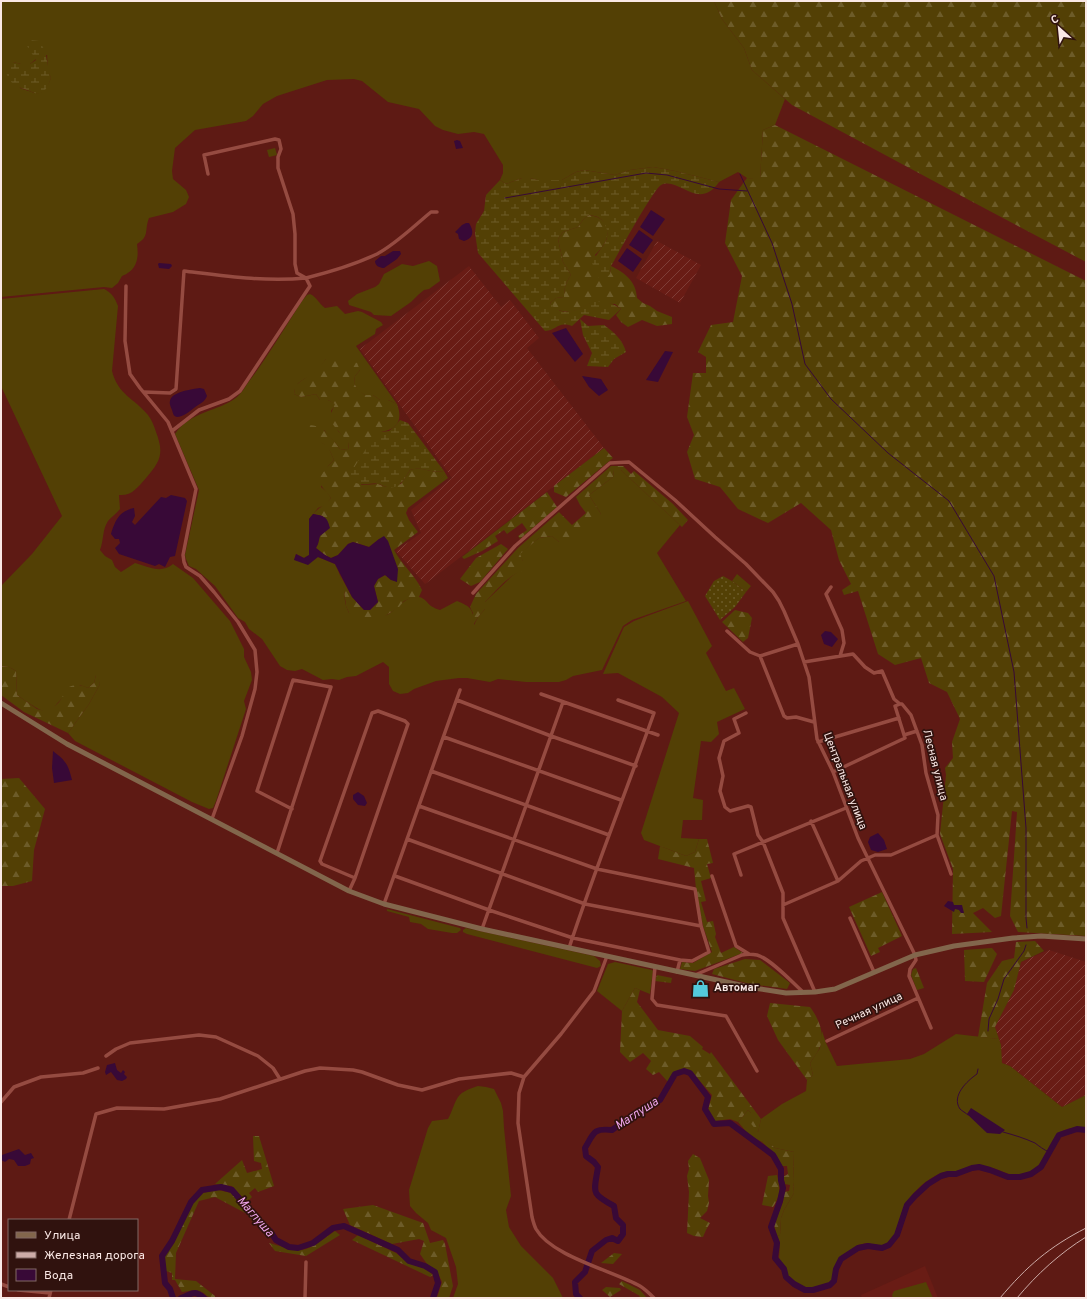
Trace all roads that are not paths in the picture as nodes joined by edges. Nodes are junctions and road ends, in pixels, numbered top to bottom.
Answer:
1 (208, 174) dead end
2 (437, 212) dead end
3 (306, 278) junction
4 (126, 286) dead end
5 (144, 392) junction
6 (172, 431) junction
7 (831, 587) dead end
8 (473, 593) dead end
9 (727, 631) dead end
10 (798, 644) junction
11 (760, 656) junction
12 (840, 656) junction
13 (804, 662) junction
14 (460, 690) dead end
15 (541, 694) dead end
16 (457, 700) junction
17 (618, 700) dead end
18 (563, 702) junction
19 (1, 703) edge
20 (900, 704) junction
21 (746, 713) dead end
22 (899, 718) junction
23 (814, 722) junction
24 (917, 730) junction
25 (648, 731) junction
26 (658, 735) dead end
27 (904, 735) junction
28 (551, 736) junction
29 (444, 737) junction
30 (818, 742) junction
31 (636, 766) junction
32 (539, 770) junction
33 (431, 771) junction
34 (832, 772) junction
35 (621, 800) junction
36 (526, 805) junction
37 (419, 806) junction
38 (846, 808) junction
39 (292, 809) junction
40 (212, 819) junction
41 (811, 821) junction
42 (609, 835) junction
43 (937, 835) junction
44 (407, 839) junction
45 (514, 839) junction
46 (763, 842) junction
47 (277, 853) junction
48 (868, 858) junction
49 (597, 869) junction
50 (502, 873) junction
51 (951, 874) dead end
52 (741, 875) dead end
53 (395, 876) junction
54 (712, 876) dead end
55 (355, 878) junction
56 (838, 881) junction
57 (349, 891) junction
58 (384, 904) junction
59 (585, 904) junction
60 (783, 905) junction
61 (489, 910) junction
62 (850, 918) dead end
63 (700, 926) junction
64 (482, 930) junction
65 (573, 938) junction
66 (1086, 939) edge
67 (570, 948) junction
68 (749, 954) junction
69 (915, 955) junction
70 (607, 956) junction
71 (680, 960) junction
72 (655, 967) junction
73 (677, 972) junction
74 (874, 972) junction
75 (695, 975) junction
76 (804, 992) junction
77 (815, 992) junction
78 (918, 998) junction
79 (931, 1028) dead end
80 (827, 1040) dead end
81 (106, 1056) dead end
82 (98, 1068) dead end
83 (757, 1072) dead end
84 (524, 1077) junction
85 (280, 1078) junction
86 (1, 1102) edge
87 (69, 1219) edge
88 (306, 1262) dead end
89 (34, 1291) edge
90 (50, 1292) edge
91 (49, 1298) edge
92 (305, 1298) edge
93 (654, 1298) edge

1 - 3 street
2 - 3 street
3 - 5 street
3 - 6 street
4 - 5 street
5 - 6 street
6 - 40 street
7 - 12 street
8 - 10 street, Центральная улица
9 - 11 street
10 - 11 street
10 - 13 street, Центральная улица
11 - 23 street
12 - 13 street
12 - 20 street, Лесная улица
13 - 23 street, Центральная улица
14 - 16 street
15 - 18 street
16 - 28 street
16 - 29 street
17 - 25 street
18 - 25 street
18 - 28 street
19 - 40 main road
20 - 22 street
20 - 24 street, Лесная улица
21 - 46 street
22 - 27 street
22 - 30 street
23 - 30 street, Центральная улица
24 - 27 street
24 - 43 street, Лесная улица
25 - 26 street
25 - 31 street
27 - 34 street
28 - 31 street
28 - 32 street
29 - 32 street
29 - 33 street
30 - 34 street, Центральная улица
31 - 35 street
32 - 35 street
32 - 36 street
33 - 36 street
33 - 37 street
34 - 38 street, Центральная улица
35 - 42 street
36 - 42 street
36 - 45 street
37 - 44 street
37 - 45 street
38 - 41 street
38 - 48 street, Центральная улица
39 - 39 street
39 - 47 street
40 - 47 main road
41 - 46 street
41 - 56 street
42 - 49 street
43 - 48 street
43 - 51 street, Лесная улица
44 - 50 street
44 - 53 street
45 - 49 street
45 - 50 street
46 - 52 street
46 - 60 street
47 - 57 main road
48 - 56 street
48 - 69 street, Центральная улица
49 - 59 street
49 - 63 street
50 - 59 street
50 - 61 street
53 - 58 street
53 - 61 street
54 - 68 street
55 - 55 street
55 - 57 street
56 - 60 street
57 - 58 main road
58 - 64 main road
59 - 63 street
59 - 65 street
60 - 77 street
61 - 64 street
61 - 65 street
62 - 74 street
63 - 71 street
64 - 67 main road
65 - 67 street
65 - 71 street
66 - 69 main road
67 - 70 main road
68 - 75 street
68 - 76 street
69 - 74 main road
69 - 78 street
70 - 72 main road
70 - 84 street
71 - 73 street
72 - 73 main road
72 - 83 street
73 - 75 main road
74 - 77 main road
75 - 76 main road
76 - 77 main road
78 - 79 street
78 - 80 street, Речная улица
81 - 85 street
82 - 86 street
84 - 85 street
84 - 93 street
85 - 87 street
88 - 92 street
89 - 90 street
90 - 91 street

